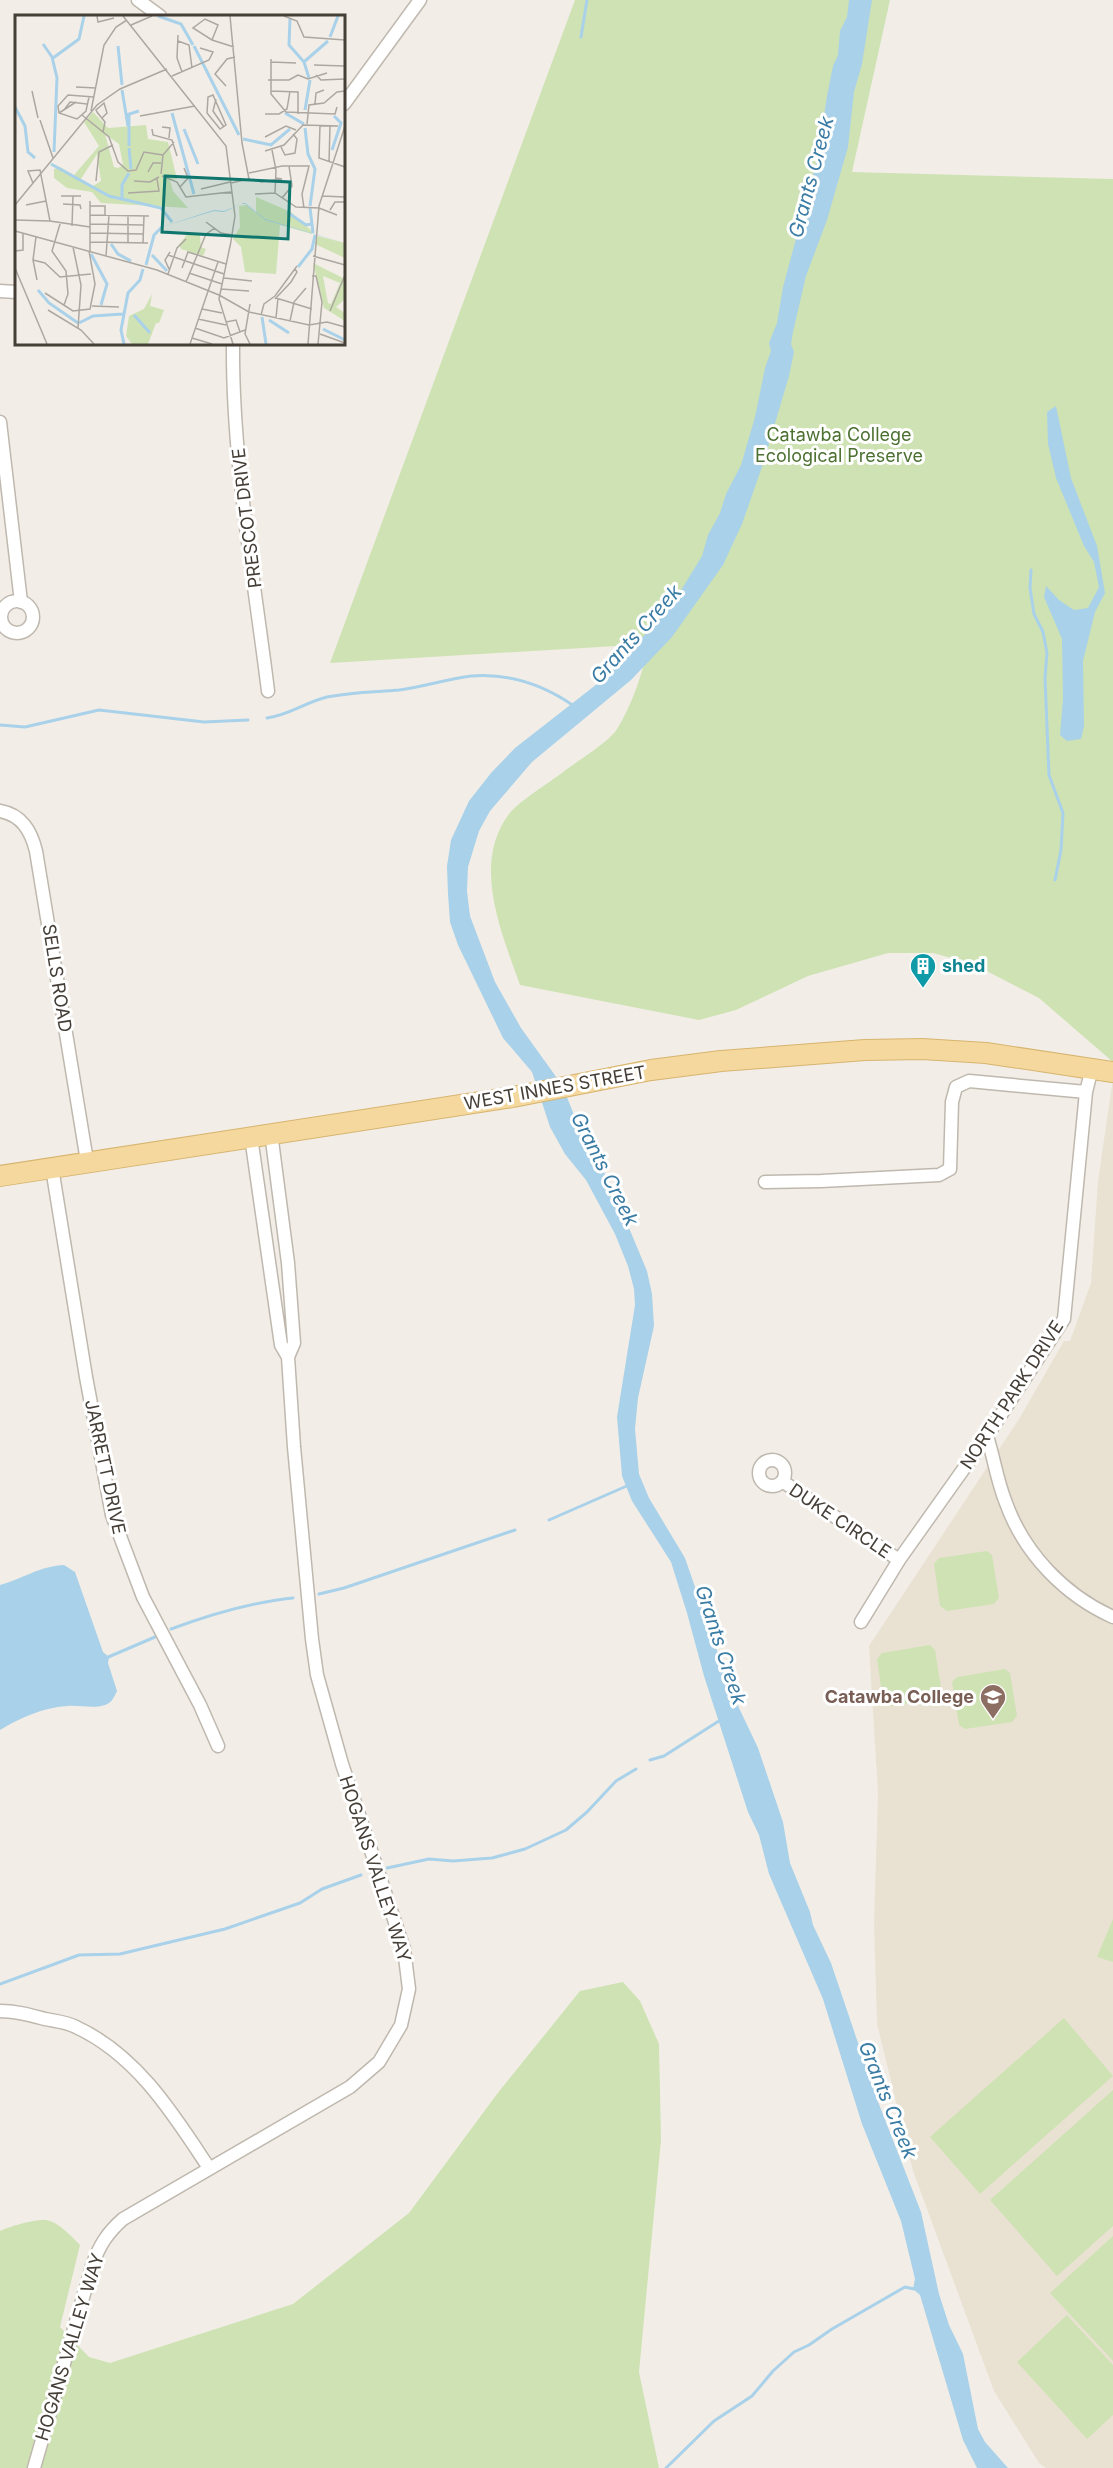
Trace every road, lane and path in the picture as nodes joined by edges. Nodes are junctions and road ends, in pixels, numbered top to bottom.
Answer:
1 (138, 0) edge
2 (420, 0) edge
3 (159, 15) edge
4 (345, 103) edge
5 (0, 291) edge
6 (15, 292) edge
7 (233, 345) edge
8 (0, 422) edge
9 (21, 602) dead end
10 (268, 691) dead end
11 (0, 811) edge
12 (1092, 1068) junction
13 (1113, 1072) edge
14 (1086, 1092) junction
15 (271, 1133) junction
16 (251, 1137) junction
17 (87, 1161) junction
18 (52, 1168) junction
19 (0, 1176) edge
20 (765, 1182) dead end
21 (282, 1211) junction
22 (263, 1214) junction
23 (288, 1357) junction
24 (987, 1436) junction
25 (782, 1481) dead end
26 (899, 1560) junction
27 (1113, 1617) edge
28 (861, 1622) dead end
29 (218, 1746) dead end
30 (0, 2011) edge
31 (209, 2168) junction
32 (34, 2468) edge

1 - 3 street
2 - 4 street
5 - 6 street
7 - 10 street, PRESCOT DRIVE
8 - 9 street
11 - 17 street, SELLS ROAD
12 - 13 main road, WEST INNES STREET
12 - 14 street, NORTH PARK DRIVE
12 - 15 main road, WEST INNES STREET
14 - 20 street
14 - 24 street, NORTH PARK DRIVE
15 - 16 main road, WEST INNES STREET
15 - 21 street, HOGANS VALLEY WAY
16 - 17 main road, WEST INNES STREET
16 - 22 street, HOGANS VALLEY WAY
17 - 18 main road, WEST INNES STREET
18 - 19 main road, WEST INNES STREET
18 - 29 street, JARRETT DRIVE
21 - 22 street
21 - 23 street, HOGANS VALLEY WAY
22 - 23 street, HOGANS VALLEY WAY
23 - 31 street, HOGANS VALLEY WAY
24 - 26 street, NORTH PARK DRIVE
24 - 27 street
25 - 26 street, DUKE CIRCLE
26 - 28 street, NORTH PARK DRIVE
30 - 31 street
31 - 32 street, HOGANS VALLEY WAY

